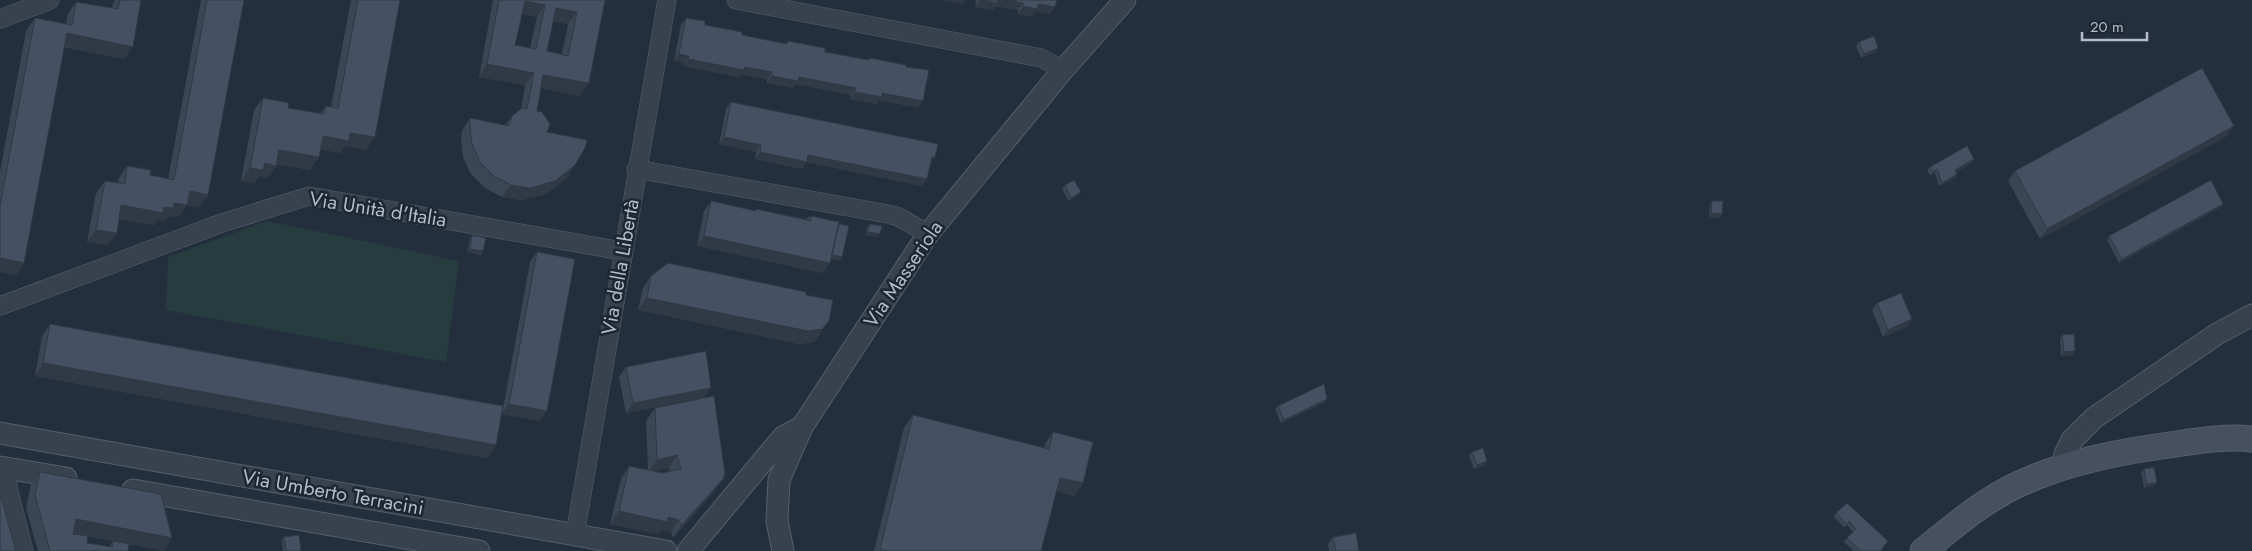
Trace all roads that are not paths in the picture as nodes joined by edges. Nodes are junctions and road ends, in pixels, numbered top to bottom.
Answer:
1 (50, 0) edge
2 (666, 0) edge
3 (736, 0) edge
4 (1125, 0) edge
5 (0, 19) edge
6 (1063, 70) junction
7 (636, 168) junction
8 (928, 234) junction
9 (622, 252) junction
10 (0, 306) edge
11 (2252, 315) edge
12 (802, 427) junction
13 (0, 433) edge
14 (2252, 439) edge
15 (2, 467) edge
16 (2064, 467) junction
17 (88, 482) edge
18 (117, 487) edge
19 (575, 535) junction
20 (24, 551) edge
21 (479, 551) edge
22 (666, 551) edge
23 (688, 551) edge
24 (782, 551) edge
25 (1923, 551) edge

1 - 5 street
2 - 7 street, Via della Libertà
3 - 6 street
4 - 6 street, Via Masseriola
6 - 8 street, Via Masseriola
7 - 8 street
7 - 9 street, Via della Libertà
8 - 12 street, Via Masseriola
9 - 10 street, Via Unità d'Italia
9 - 19 street, Via della Libertà
11 - 16 street
12 - 23 street, Via Masseriola
12 - 24 street
13 - 19 street, Via Umberto Terracini
14 - 16 main road
15 - 17 street
15 - 20 street
16 - 25 main road
18 - 21 street, Via Umberto Terracini
19 - 22 street, Via Umberto Terracini

